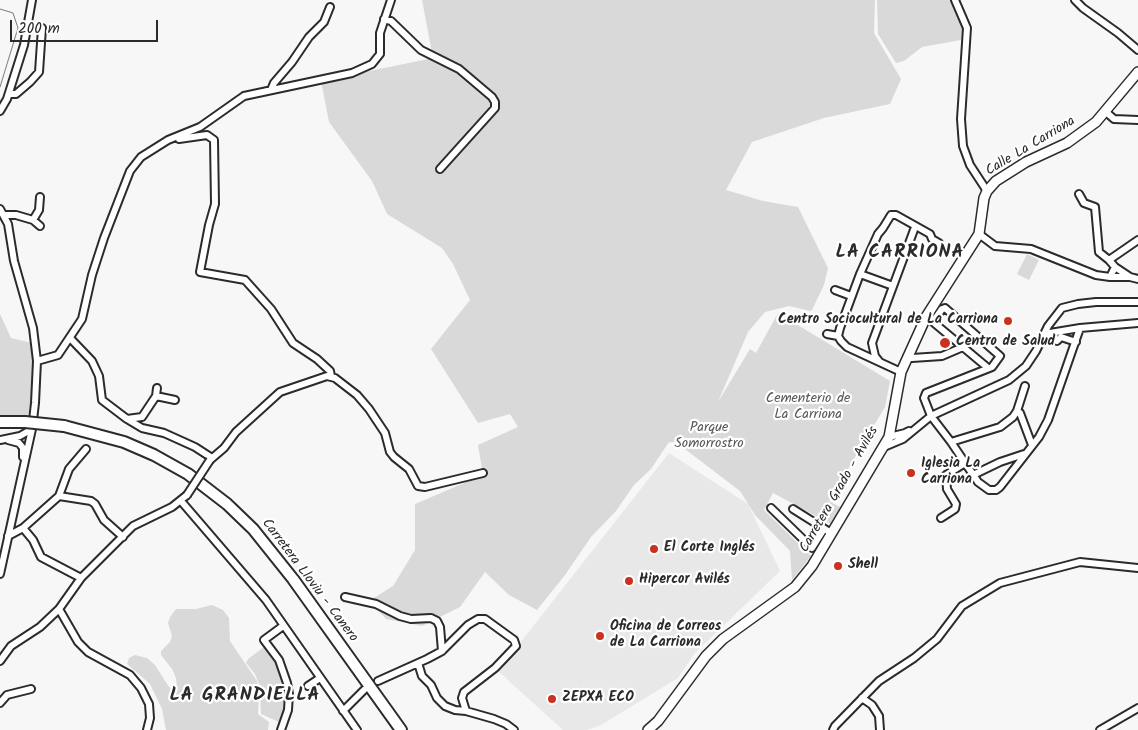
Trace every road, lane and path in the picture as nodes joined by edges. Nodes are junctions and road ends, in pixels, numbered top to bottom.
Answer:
1 (32, 0) edge
2 (391, 0) edge
3 (955, 0) edge
4 (1075, 0) edge
5 (330, 7) dead end
6 (384, 19) junction
7 (42, 28) dead end
8 (1138, 50) edge
9 (1138, 72) edge
10 (271, 90) junction
11 (9, 94) junction
12 (2, 101) edge
13 (0, 111) edge
14 (1106, 112) junction
15 (1138, 120) edge
16 (168, 140) junction
17 (440, 169) dead end
18 (986, 191) junction
19 (1079, 194) dead end
20 (40, 196) dead end
21 (2, 212) edge
22 (33, 220) junction
23 (40, 226) dead end
24 (915, 227) junction
25 (979, 234) junction
26 (1138, 240) edge
27 (939, 243) dead end
28 (1108, 260) junction
29 (1115, 267) junction
30 (860, 274) junction
31 (1110, 277) junction
32 (1130, 277) junction
33 (1138, 279) edge
34 (893, 286) junction
35 (834, 290) dead end
36 (851, 296) junction
37 (1138, 302) edge
38 (930, 319) junction
39 (1138, 322) edge
40 (1080, 328) junction
41 (828, 334) dead end
42 (1044, 334) junction
43 (838, 336) junction
44 (70, 338) junction
45 (1057, 341) dead end
46 (1076, 342) junction
47 (963, 347) junction
48 (907, 357) junction
49 (37, 362) junction
50 (880, 362) junction
51 (988, 368) junction
52 (901, 372) junction
53 (331, 376) junction
54 (1025, 386) dead end
55 (157, 388) dead end
56 (156, 396) junction
57 (175, 400) dead end
58 (1017, 411) junction
59 (931, 416) junction
60 (127, 419) junction
61 (924, 420) junction
62 (0, 422) edge
63 (32, 429) junction
64 (889, 436) junction
65 (0, 440) edge
66 (8, 440) junction
67 (952, 442) junction
68 (1032, 445) junction
69 (884, 447) junction
70 (86, 449) dead end
71 (1025, 454) junction
72 (211, 459) junction
73 (965, 463) junction
74 (21, 473) junction
75 (483, 473) dead end
76 (973, 475) junction
77 (59, 496) junction
78 (181, 501) junction
79 (771, 508) dead end
80 (793, 509) dead end
81 (941, 518) dead end
82 (23, 528) junction
83 (828, 531) junction
84 (8, 536) junction
85 (123, 537) junction
86 (1138, 568) edge
87 (0, 574) edge
88 (81, 578) junction
89 (346, 597) dead end
90 (59, 609) junction
91 (283, 626) junction
92 (442, 652) junction
93 (0, 661) edge
94 (418, 664) junction
95 (320, 678) junction
96 (378, 681) dead end
97 (308, 686) dead end
98 (31, 688) dead end
99 (364, 690) dead end
100 (862, 698) junction
101 (380, 701) junction
102 (0, 703) edge
103 (1138, 708) edge
104 (466, 711) junction
105 (343, 712) junction
106 (147, 730) edge
107 (281, 730) edge
108 (357, 730) edge
109 (397, 730) edge
110 (401, 730) edge
111 (514, 730) edge
112 (648, 730) edge
113 (833, 730) edge
114 (880, 730) edge
115 (1100, 730) edge

1 - 11 street
2 - 6 street
3 - 18 street
4 - 8 street
5 - 10 street
6 - 10 street
6 - 17 street
7 - 11 street
9 - 14 main road
10 - 16 street
11 - 12 street
12 - 13 street
14 - 15 street
14 - 18 main road, Calle La Carriona
16 - 44 street
16 - 53 street
18 - 25 main road, Calle La Carriona
19 - 28 street
20 - 22 street
21 - 22 street
21 - 49 street
22 - 23 street
24 - 27 street
24 - 30 street
24 - 34 street
25 - 31 street
25 - 38 main road, Calle La Carriona
26 - 28 street
28 - 29 street
29 - 31 street
29 - 32 street
30 - 34 street
30 - 36 street
31 - 32 street
32 - 33 street
34 - 50 street
35 - 36 street
36 - 43 street
37 - 42 street
38 - 47 street
38 - 48 main road, Calle La Carriona
38 - 51 street
39 - 40 street
40 - 42 street
40 - 46 street
41 - 43 street
42 - 59 street
43 - 50 street
44 - 49 street
44 - 60 street
45 - 46 street
46 - 68 street
47 - 48 street
47 - 51 street
48 - 52 main road, Calle La Carriona
49 - 63 street
50 - 52 street
51 - 59 street
52 - 64 main road, Carretera Grado - Avilés
53 - 72 street
53 - 75 street
54 - 58 street
55 - 56 street
56 - 57 street
56 - 60 street
58 - 67 street
58 - 68 street
59 - 61 street
59 - 67 street
60 - 72 street
61 - 64 street
61 - 69 street
62 - 101 highway, Carretera Lloviu - Canero, bridge
63 - 66 street
63 - 74 street
64 - 69 main road, Carretera Grado - Avilés
65 - 66 street
66 - 74 street
67 - 73 street
68 - 71 street
69 - 83 main road, Carretera Grado - Avilés
70 - 77 street
71 - 76 street
71 - 76 street
72 - 78 street, bridge
73 - 76 street
73 - 81 street
74 - 84 street
77 - 82 street
77 - 85 street
78 - 85 street
78 - 91 street
79 - 83 street
80 - 83 street
82 - 84 street
82 - 88 street
83 - 112 main road, Carretera Grado - Avilés
84 - 87 street
85 - 88 street
86 - 100 street
88 - 90 street
89 - 92 street
90 - 93 street
90 - 106 street
91 - 95 street
91 - 107 street
92 - 94 street
92 - 104 street
94 - 96 street
94 - 104 street
95 - 97 street
95 - 105 street
98 - 102 street
99 - 105 street
100 - 113 street
100 - 114 street
101 - 109 highway
101 - 110 highway, Carretera Lloviu - Canero
103 - 115 street
104 - 111 street
105 - 108 street

